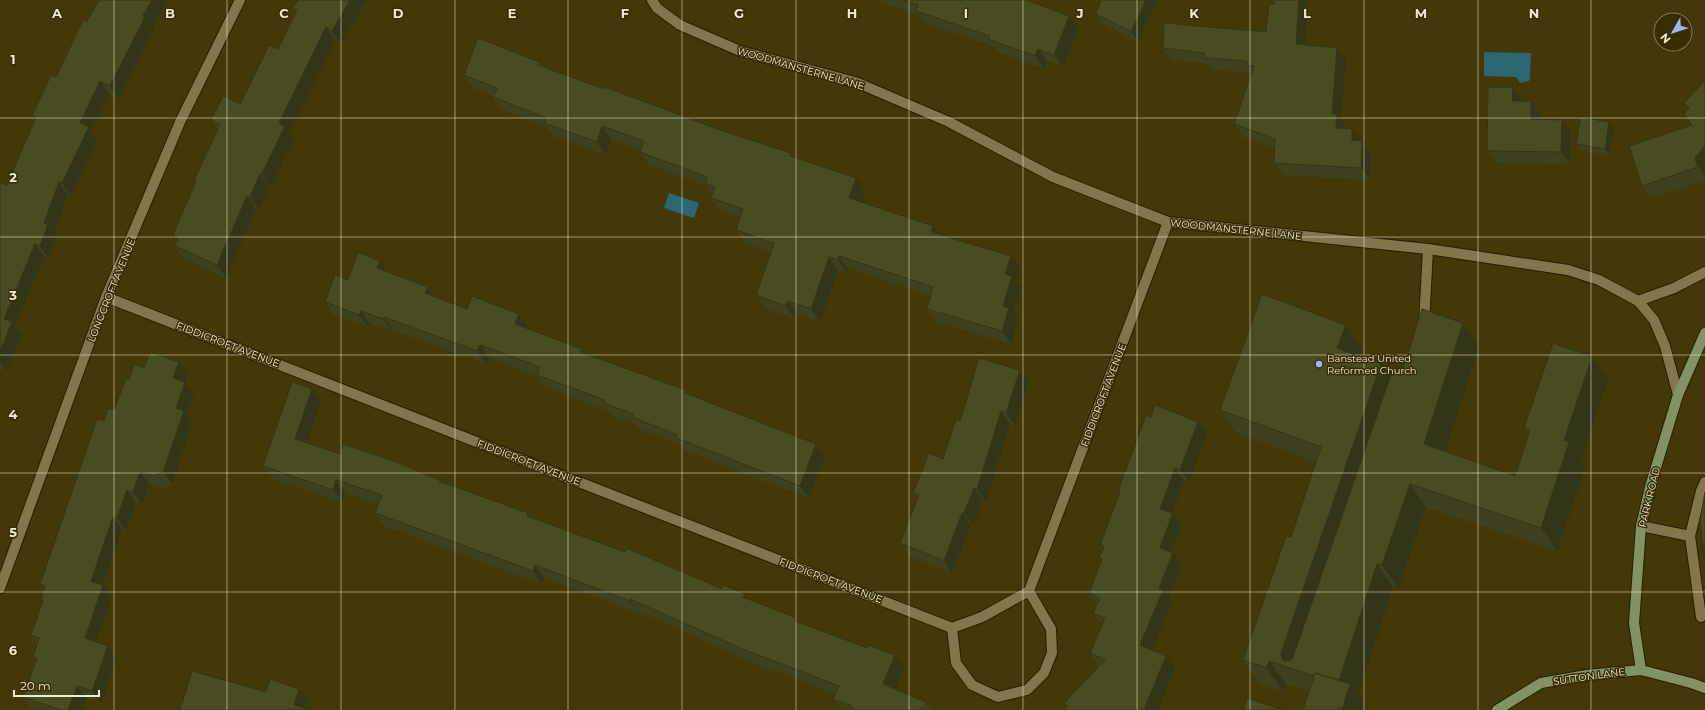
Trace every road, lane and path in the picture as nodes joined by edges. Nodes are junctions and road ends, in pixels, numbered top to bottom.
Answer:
1 (240, 0) edge
2 (652, 0) edge
3 (1168, 222) junction
4 (1428, 250) junction
5 (1705, 272) edge
6 (106, 297) junction
7 (1638, 301) junction
8 (1423, 333) edge
9 (1705, 333) edge
10 (1678, 395) junction
11 (1705, 482) edge
12 (1641, 526) junction
13 (1690, 536) junction
14 (0, 588) edge
15 (1029, 591) junction
16 (1701, 617) dead end
17 (952, 628) junction
18 (1641, 670) junction
19 (1705, 688) edge
20 (1497, 710) edge

1 - 6 street, LONGCROFT AVENUE
2 - 3 street, WOODMANSTERNE LANE
3 - 4 street, WOODMANSTERNE LANE
3 - 15 street, FIDDICROFT AVENUE
4 - 7 street, WOODMANSTERNE LANE
4 - 8 street
5 - 7 street
6 - 14 street, LONGCROFT AVENUE
6 - 17 street, FIDDICROFT AVENUE
7 - 10 street, WOODMANSTERNE LANE
9 - 10 street, PARK ROAD
10 - 12 street, PARK ROAD
11 - 13 street
12 - 13 street
12 - 18 street, PARK ROAD
13 - 16 street
15 - 17 street
15 - 17 street
18 - 19 street, SUTTON LANE
18 - 20 street, SUTTON LANE

